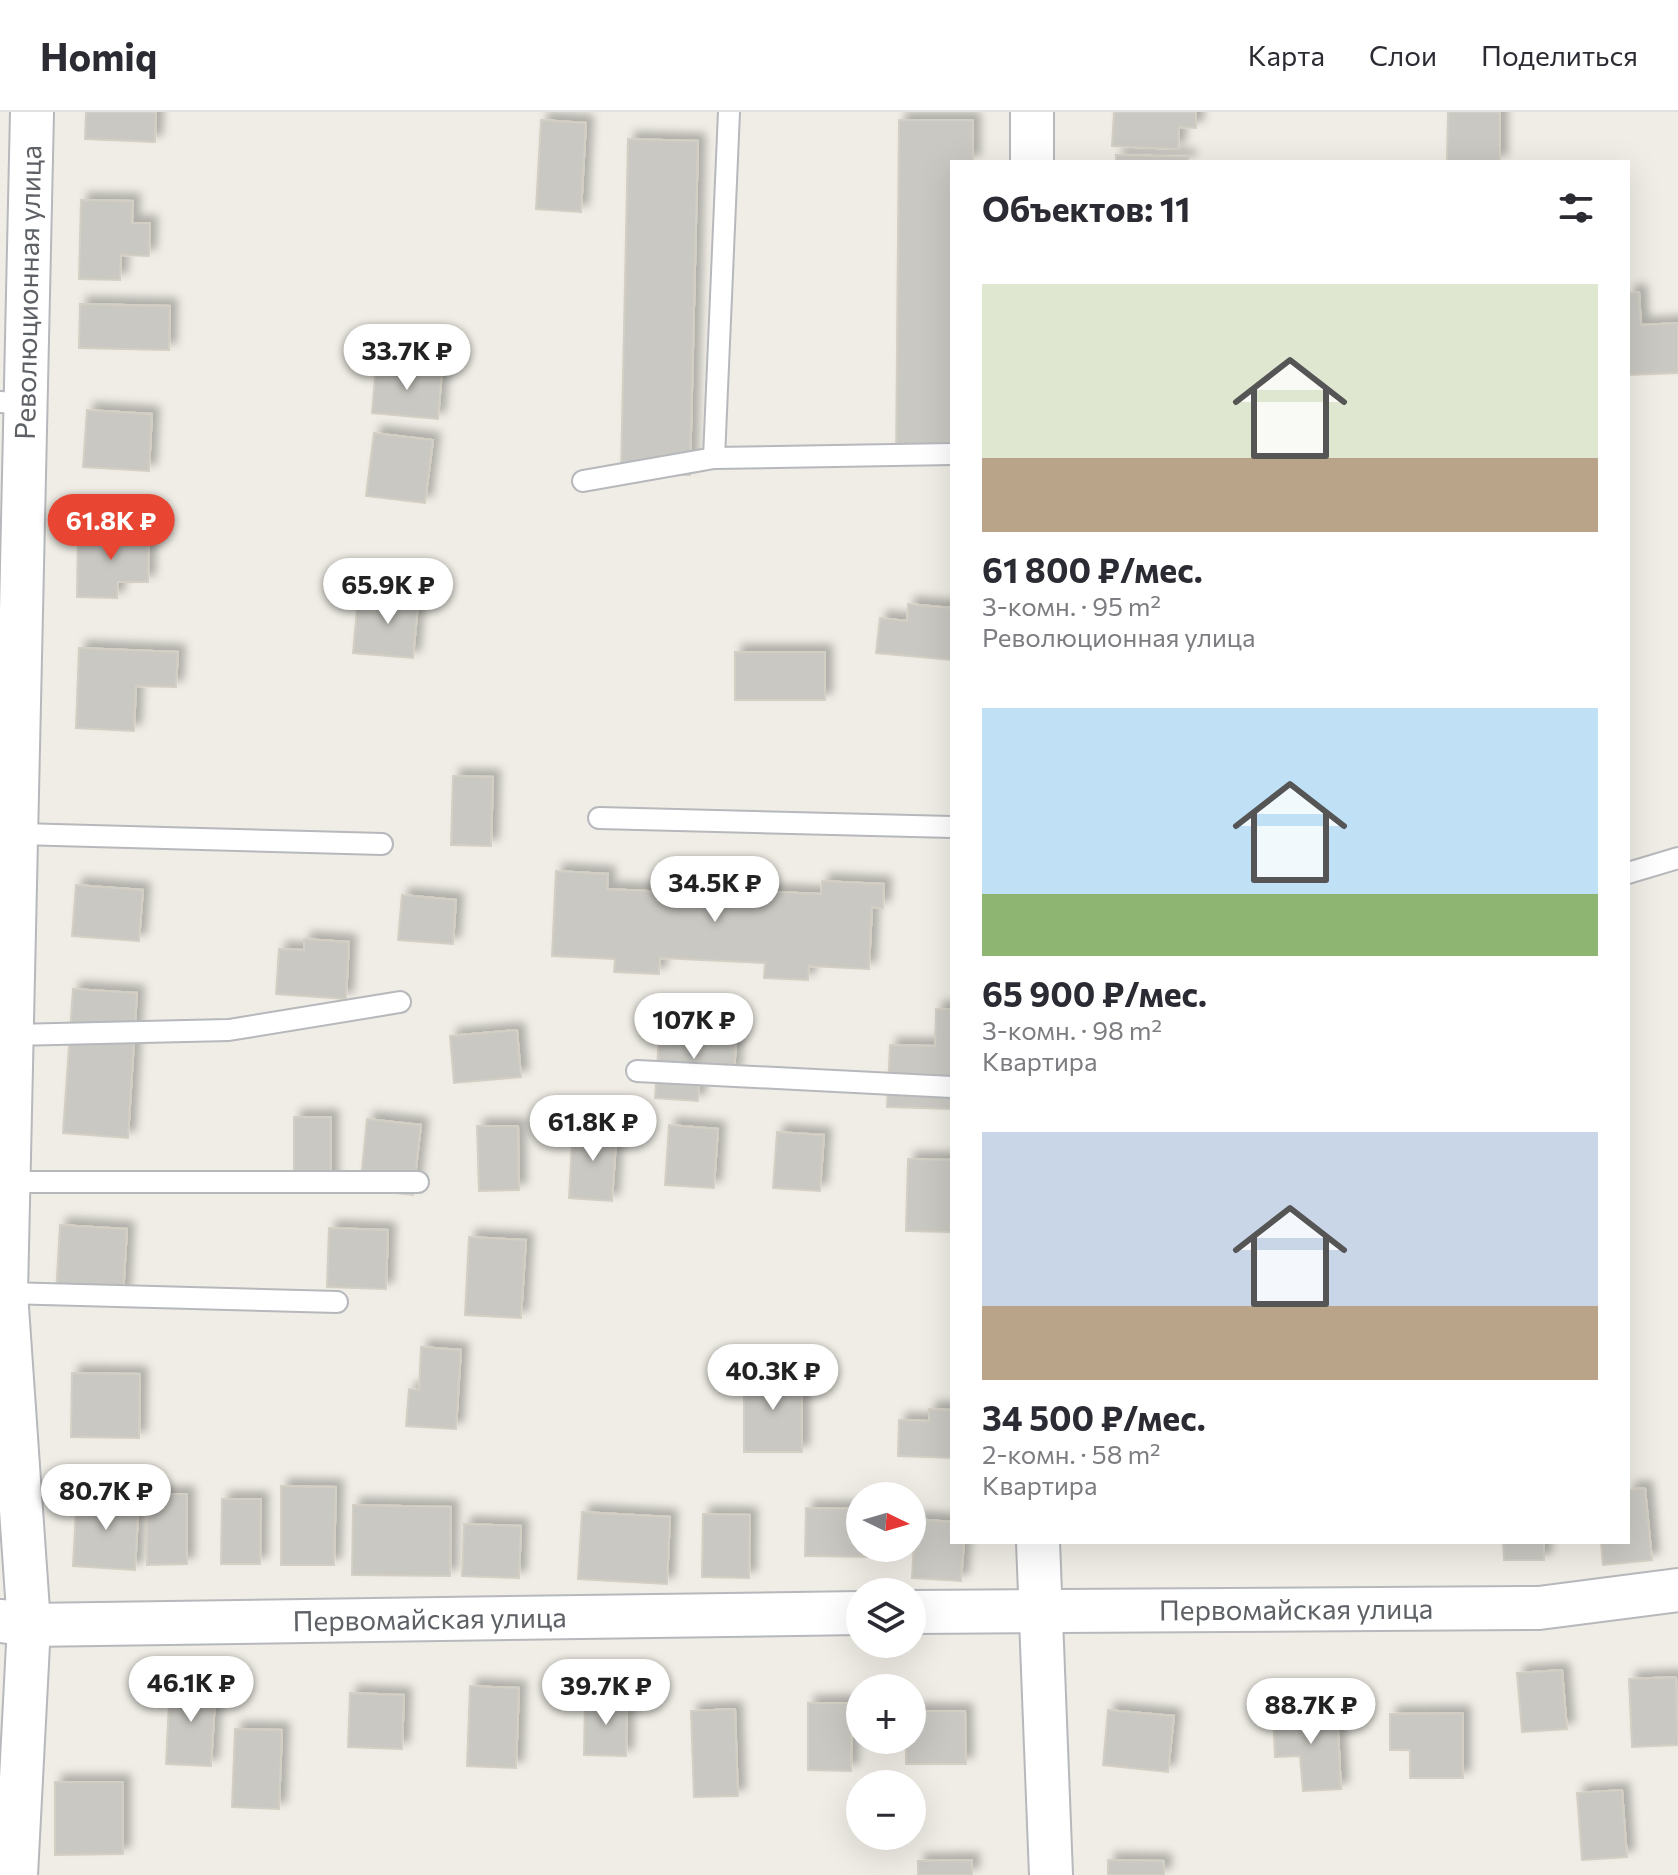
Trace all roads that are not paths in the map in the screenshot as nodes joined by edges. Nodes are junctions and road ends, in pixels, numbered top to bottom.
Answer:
1 (32, 112) edge
2 (729, 112) edge
3 (1032, 112) edge
4 (1032, 160) edge
5 (14, 403) edge
6 (950, 454) edge
7 (714, 458) junction
8 (583, 481) dead end
9 (599, 818) dead end
10 (950, 827) edge
11 (19, 834) junction
12 (382, 844) dead end
13 (1678, 858) edge
14 (1630, 872) edge
15 (400, 1002) dead end
16 (13, 1035) junction
17 (637, 1071) dead end
18 (950, 1087) edge
19 (11, 1182) junction
20 (418, 1182) dead end
21 (6, 1293) junction
22 (337, 1302) dead end
23 (1038, 1544) edge
24 (1678, 1590) edge
25 (1038, 1610) junction
26 (926, 1612) edge
27 (846, 1613) edge
28 (14, 1623) edge
29 (16, 1875) edge
30 (1051, 1875) edge

1 - 5 street, Революционная улица
2 - 7 lane
3 - 4 street
5 - 11 street, Революционная улица
6 - 7 lane
7 - 8 lane
9 - 10 lane
11 - 12 lane
11 - 16 street, Революционная улица
13 - 14 lane
15 - 16 lane
16 - 19 street, Революционная улица
17 - 18 lane
19 - 20 lane
19 - 21 street, Революционная улица
21 - 22 lane
21 - 28 street, Революционная улица
23 - 25 street
24 - 25 street, Первомайская улица
25 - 26 street, Первомайская улица
25 - 30 street
27 - 28 street, Первомайская улица
28 - 29 street, Революционная улица

